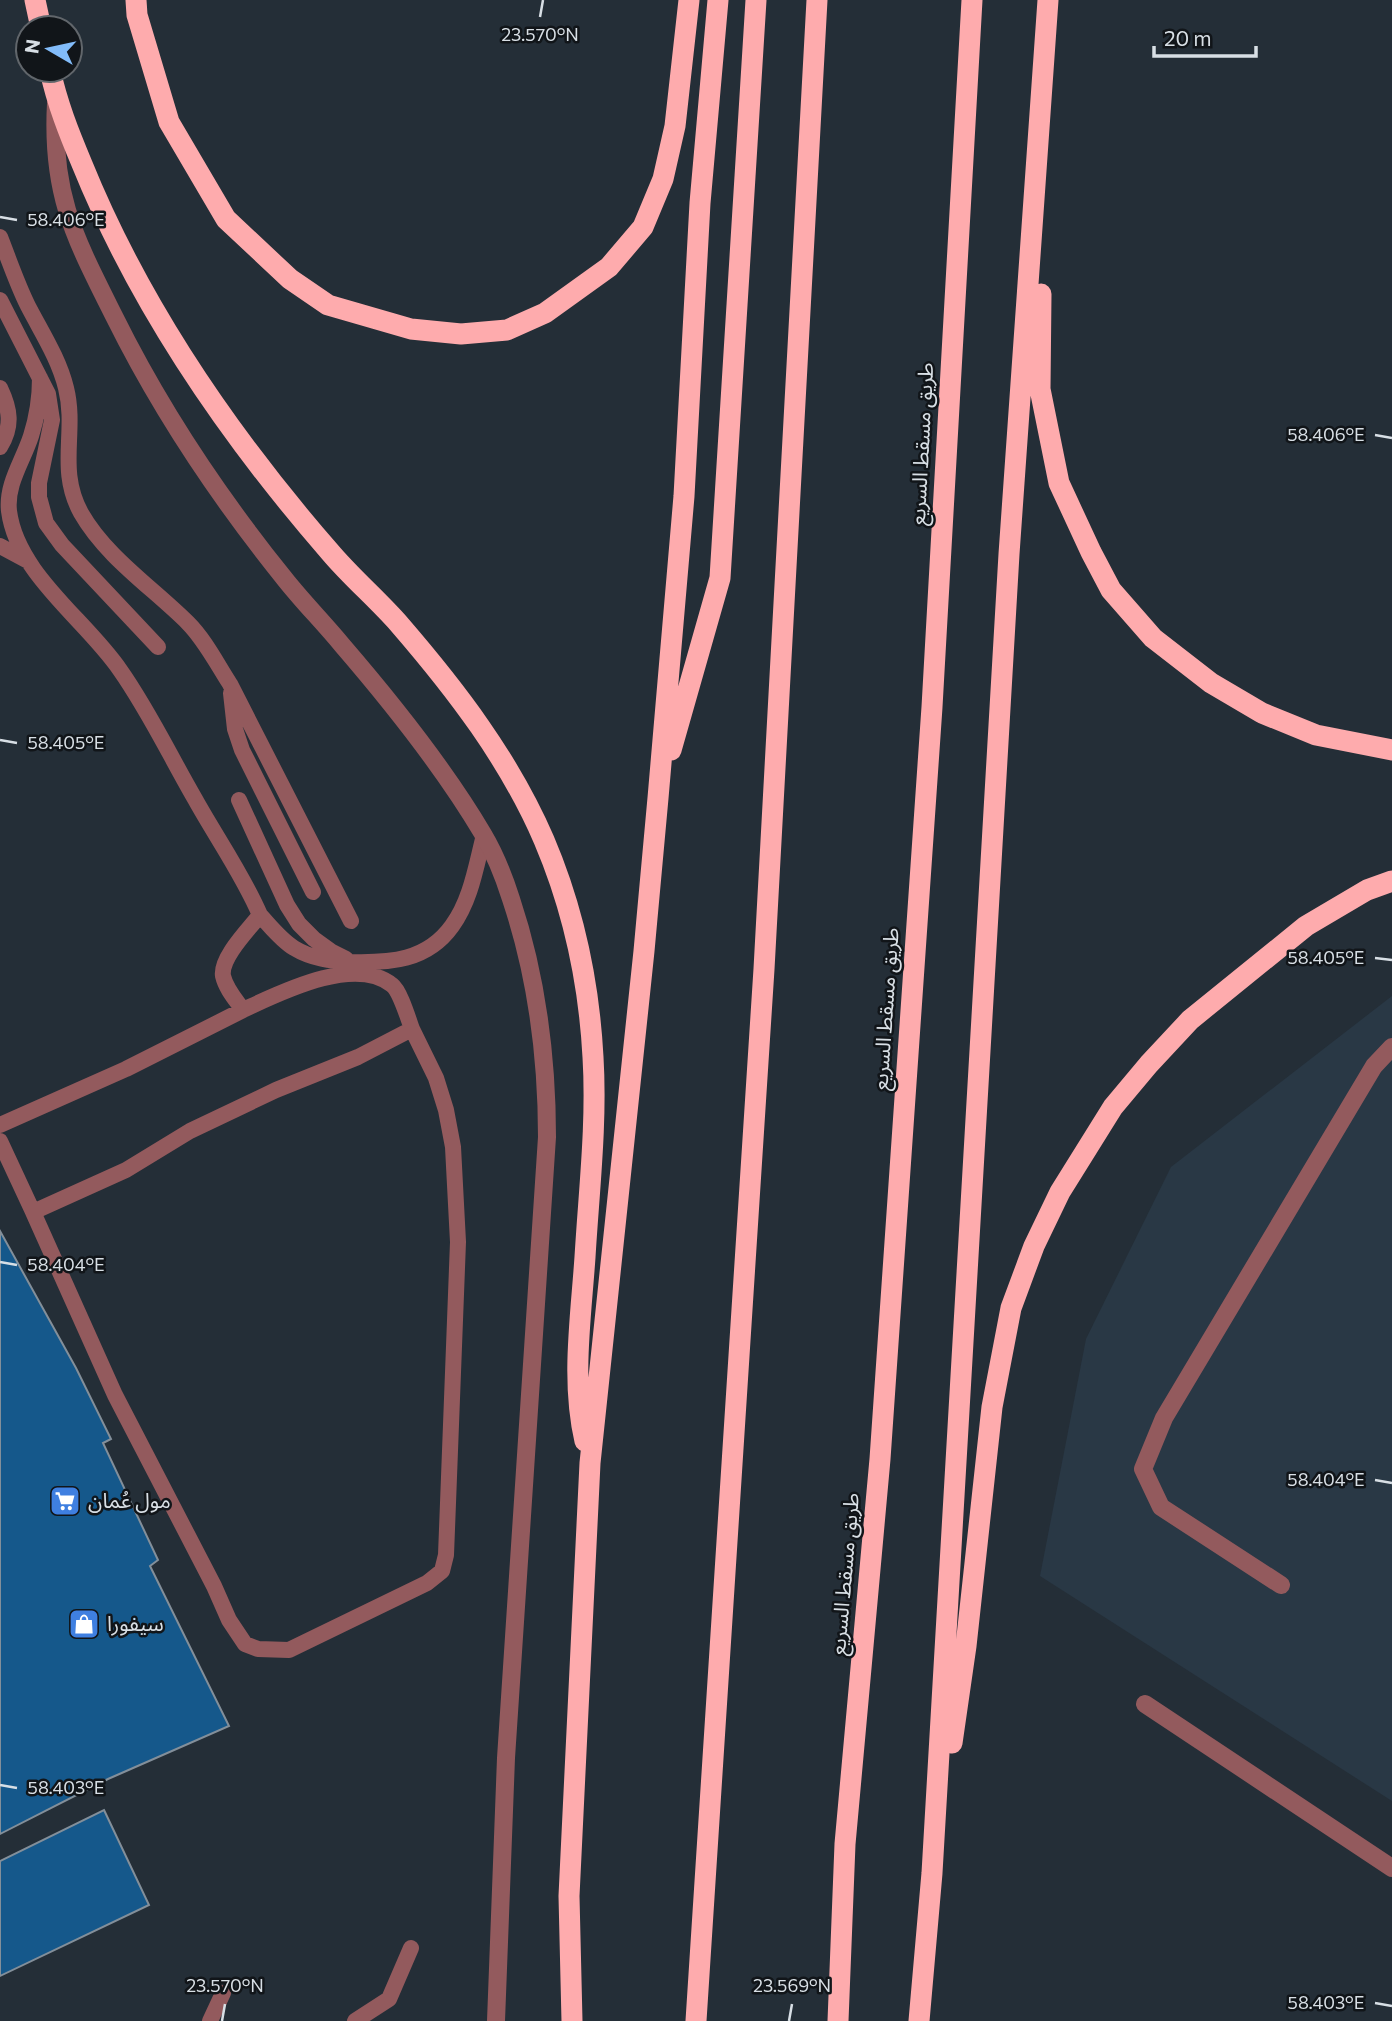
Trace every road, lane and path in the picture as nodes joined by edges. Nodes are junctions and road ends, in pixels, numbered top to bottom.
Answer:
1 (136, 0) edge
2 (689, 0) edge
3 (718, 0) edge
4 (756, 0) edge
5 (817, 0) edge
6 (972, 0) edge
7 (1049, 0) edge
8 (53, 84) edge
9 (56, 100) junction
10 (0, 237) edge
11 (0, 300) edge
12 (40, 378) junction
13 (0, 388) edge
14 (0, 447) edge
15 (0, 546) edge
16 (28, 561) junction
17 (158, 647) dead end
18 (230, 684) junction
19 (1392, 750) edge
20 (658, 798) junction
21 (239, 800) dead end
22 (485, 835) junction
23 (1392, 881) edge
24 (313, 892) dead end
25 (260, 915) junction
26 (351, 921) dead end
27 (351, 962) junction
28 (243, 1010) junction
29 (412, 1029) junction
30 (1392, 1047) edge
31 (0, 1125) edge
32 (0, 1140) edge
33 (33, 1212) junction
34 (590, 1463) junction
35 (1281, 1585) dead end
36 (1145, 1703) dead end
37 (1392, 1868) edge
38 (932, 1873) junction
39 (411, 1948) dead end
40 (223, 1993) dead end
41 (210, 2021) edge
42 (355, 2021) edge
43 (496, 2021) edge
44 (572, 2021) edge
45 (696, 2021) edge
46 (838, 2021) edge
47 (919, 2021) edge

1 - 2 highway
3 - 20 highway
4 - 20 highway
5 - 45 highway
6 - 46 highway, طريق مسقط السريع
7 - 19 highway
7 - 38 highway
8 - 9 highway
9 - 22 street
9 - 34 highway
10 - 18 lane
11 - 12 lane
12 - 16 lane
12 - 17 lane
13 - 14 lane
15 - 16 lane
16 - 25 lane
18 - 24 lane
18 - 26 lane
20 - 34 highway
21 - 27 lane
22 - 27 lane
22 - 43 street
23 - 38 highway
25 - 27 lane
25 - 28 lane
28 - 29 lane
28 - 31 lane
29 - 33 lane
29 - 33 lane
30 - 35 street
32 - 33 lane
34 - 44 highway
36 - 37 street
38 - 47 highway
39 - 42 lane
40 - 41 lane

